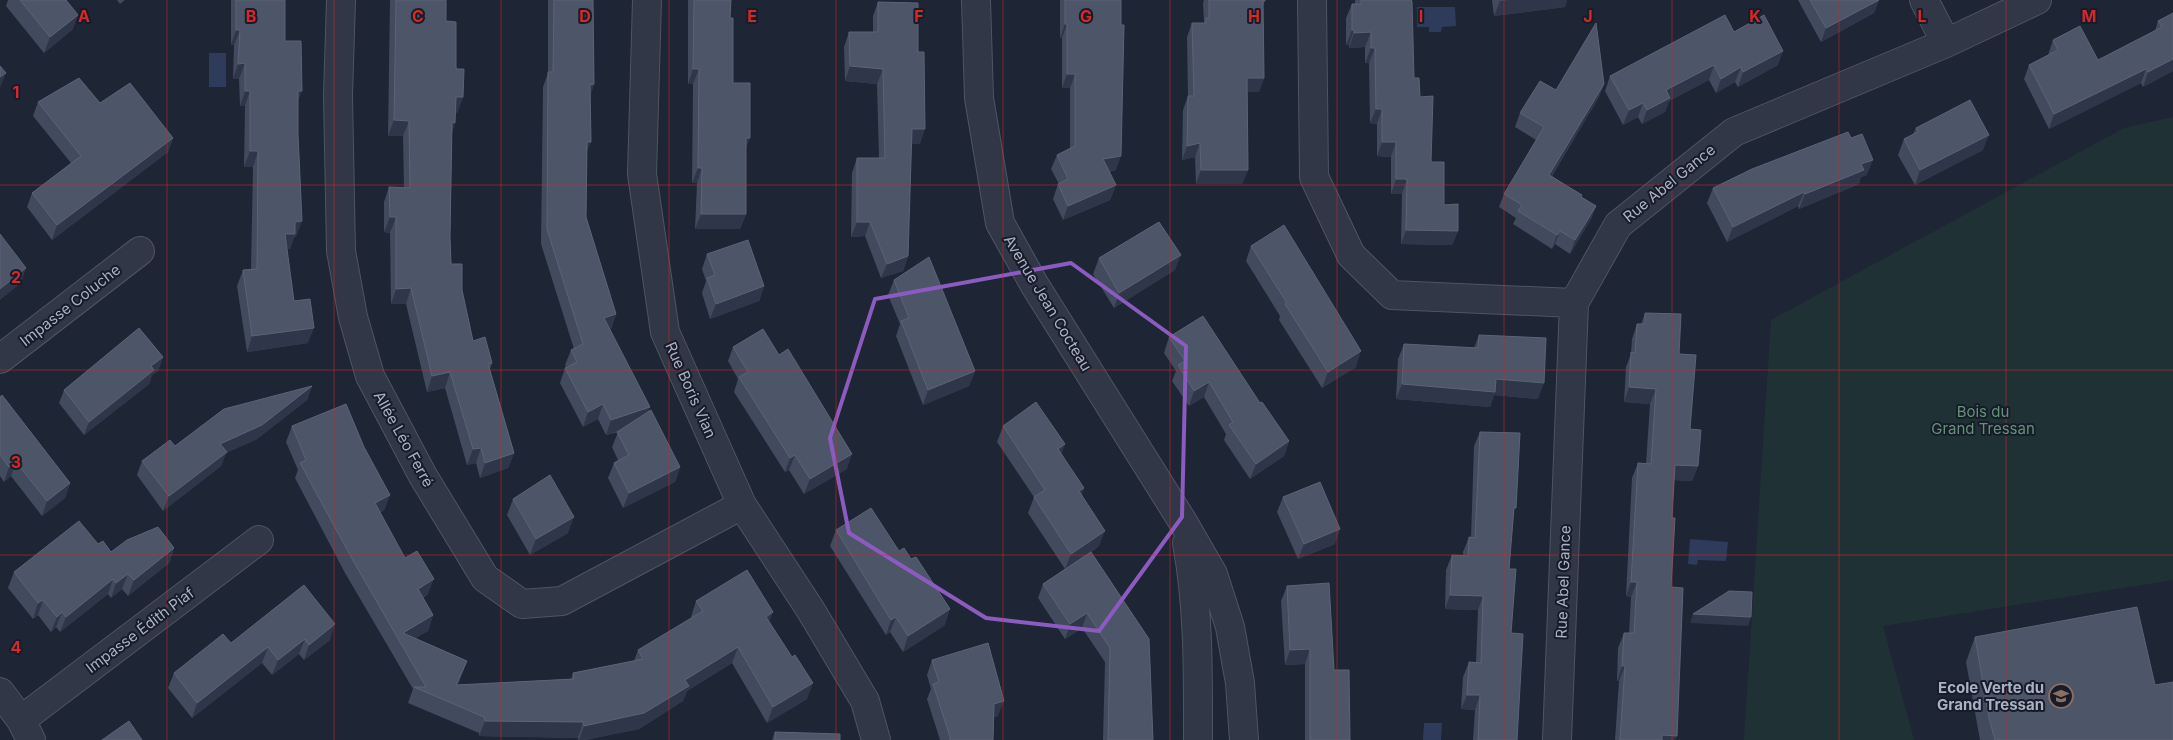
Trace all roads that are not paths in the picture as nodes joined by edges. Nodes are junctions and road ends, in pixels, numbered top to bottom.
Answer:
1 (341, 0) edge
2 (647, 0) edge
3 (976, 0) edge
4 (1312, 0) edge
5 (1924, 0) edge
6 (2037, 0) edge
7 (1946, 44) junction
8 (140, 250) dead end
9 (1574, 303) junction
10 (0, 359) edge
11 (742, 504) junction
12 (1184, 522) junction
13 (259, 540) dead end
14 (0, 692) edge
15 (26, 730) edge
16 (876, 740) edge
17 (1198, 740) edge
18 (1244, 740) edge
19 (1557, 740) edge

1 - 11 street, Allée Léo Ferré
2 - 11 street, Rue Boris Vian
3 - 12 street, Avenue Jean Cocteau
4 - 9 street
5 - 7 street
6 - 7 street, Rue Abel Gance
7 - 9 street, Rue Abel Gance
8 - 10 street, Impasse Coluche
9 - 19 street, Rue Abel Gance
11 - 16 street, Rue Boris Vian
12 - 17 street, Avenue Jean Cocteau
12 - 18 street, Avenue Jean Cocteau
13 - 15 street, Impasse Édith Piaf
14 - 15 street

